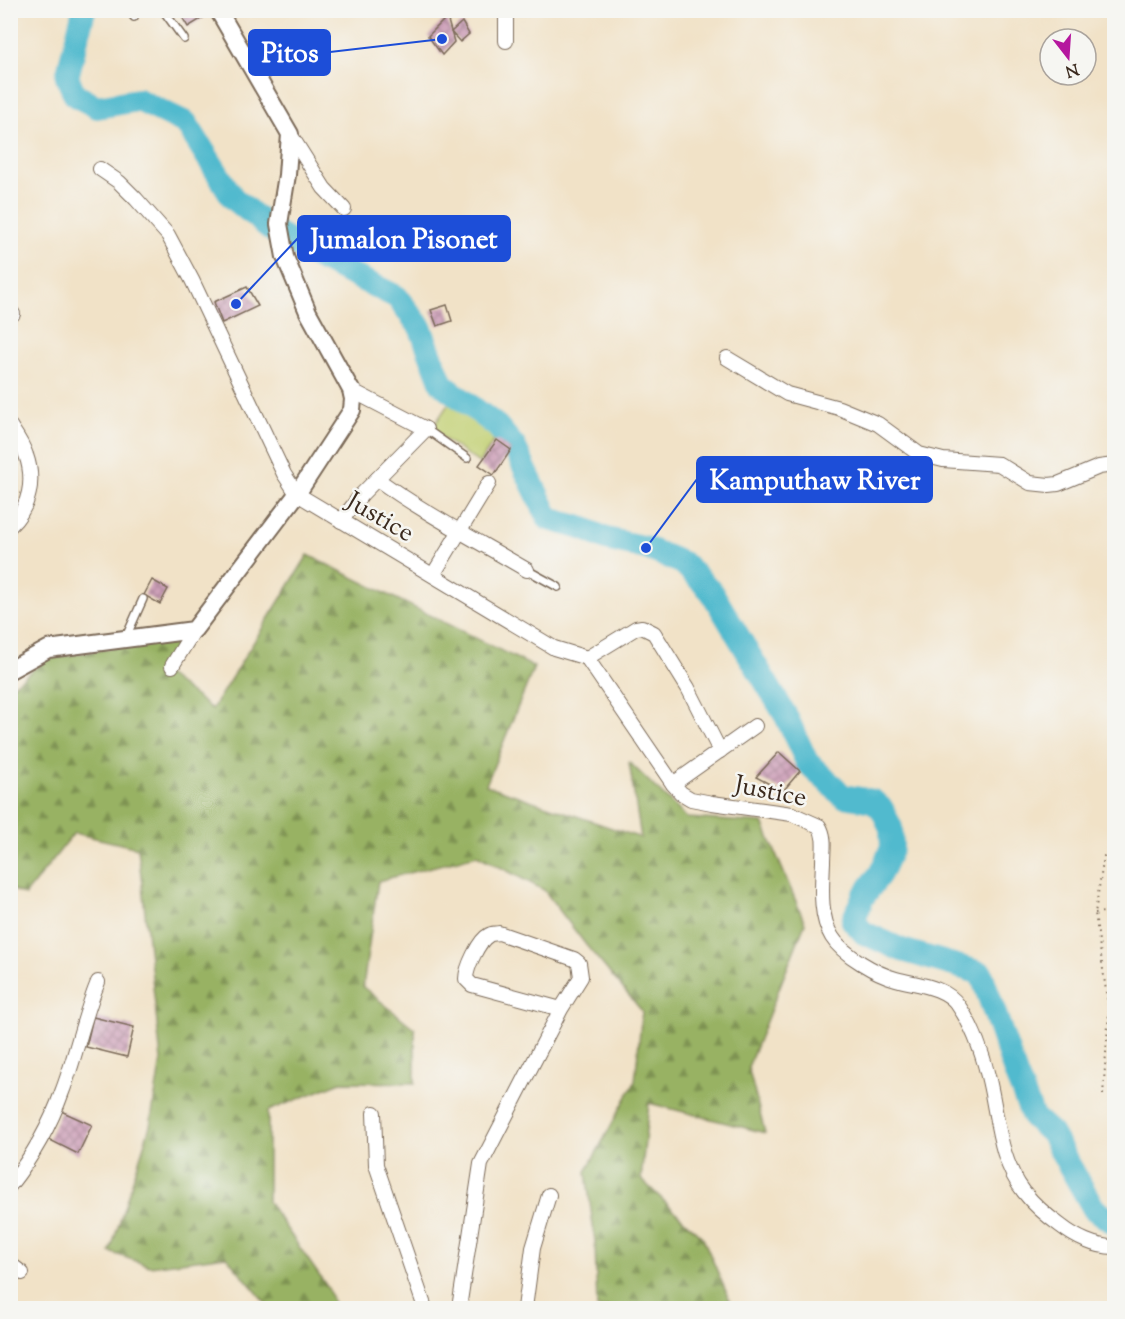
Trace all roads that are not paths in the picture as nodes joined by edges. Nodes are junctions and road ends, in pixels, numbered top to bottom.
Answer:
1 (163, 10) edge
2 (218, 10) edge
3 (506, 10) edge
4 (184, 39) dead end
5 (506, 41) dead end
6 (290, 134) junction
7 (100, 169) dead end
8 (344, 209) dead end
9 (727, 358) dead end
10 (351, 390) junction
11 (10, 426) edge
12 (426, 429) junction
13 (467, 458) dead end
14 (1114, 465) edge
15 (377, 479) junction
16 (489, 483) dead end
17 (297, 495) junction
18 (341, 521) junction
19 (10, 526) edge
20 (459, 530) junction
21 (526, 570) joint
22 (433, 575) junction
23 (558, 587) dead end
24 (143, 599) dead end
25 (194, 630) junction
26 (125, 639) junction
27 (587, 658) junction
28 (172, 666) dead end
29 (10, 670) edge
30 (755, 726) dead end
31 (720, 751) junction
32 (672, 784) junction
33 (98, 982) dead end
34 (561, 1009) junction
35 (374, 1113) dead end
36 (10, 1185) edge
37 (549, 1195) dead end
38 (1114, 1247) edge
39 (10, 1264) edge
40 (22, 1273) dead end
41 (425, 1308) edge
42 (459, 1308) edge
43 (525, 1308) edge

1 - 4 lane
2 - 6 street
3 - 5 street
6 - 8 street
6 - 10 street
7 - 17 street
9 - 14 street
10 - 12 street
10 - 17 street
11 - 19 street
12 - 13 lane
12 - 15 street
15 - 18 street
15 - 20 street
16 - 20 street
17 - 18 street, Justice
17 - 25 street
18 - 22 street, Justice
20 - 21 street
20 - 22 street
21 - 23 lane
22 - 27 street, Justice
24 - 26 lane
25 - 26 street
25 - 28 street
26 - 29 street
27 - 31 street
27 - 32 street, Justice
30 - 31 street
31 - 32 street
32 - 38 street, Justice
33 - 36 street
34 - 34 street
34 - 42 street
35 - 41 street
37 - 43 street
39 - 40 street

